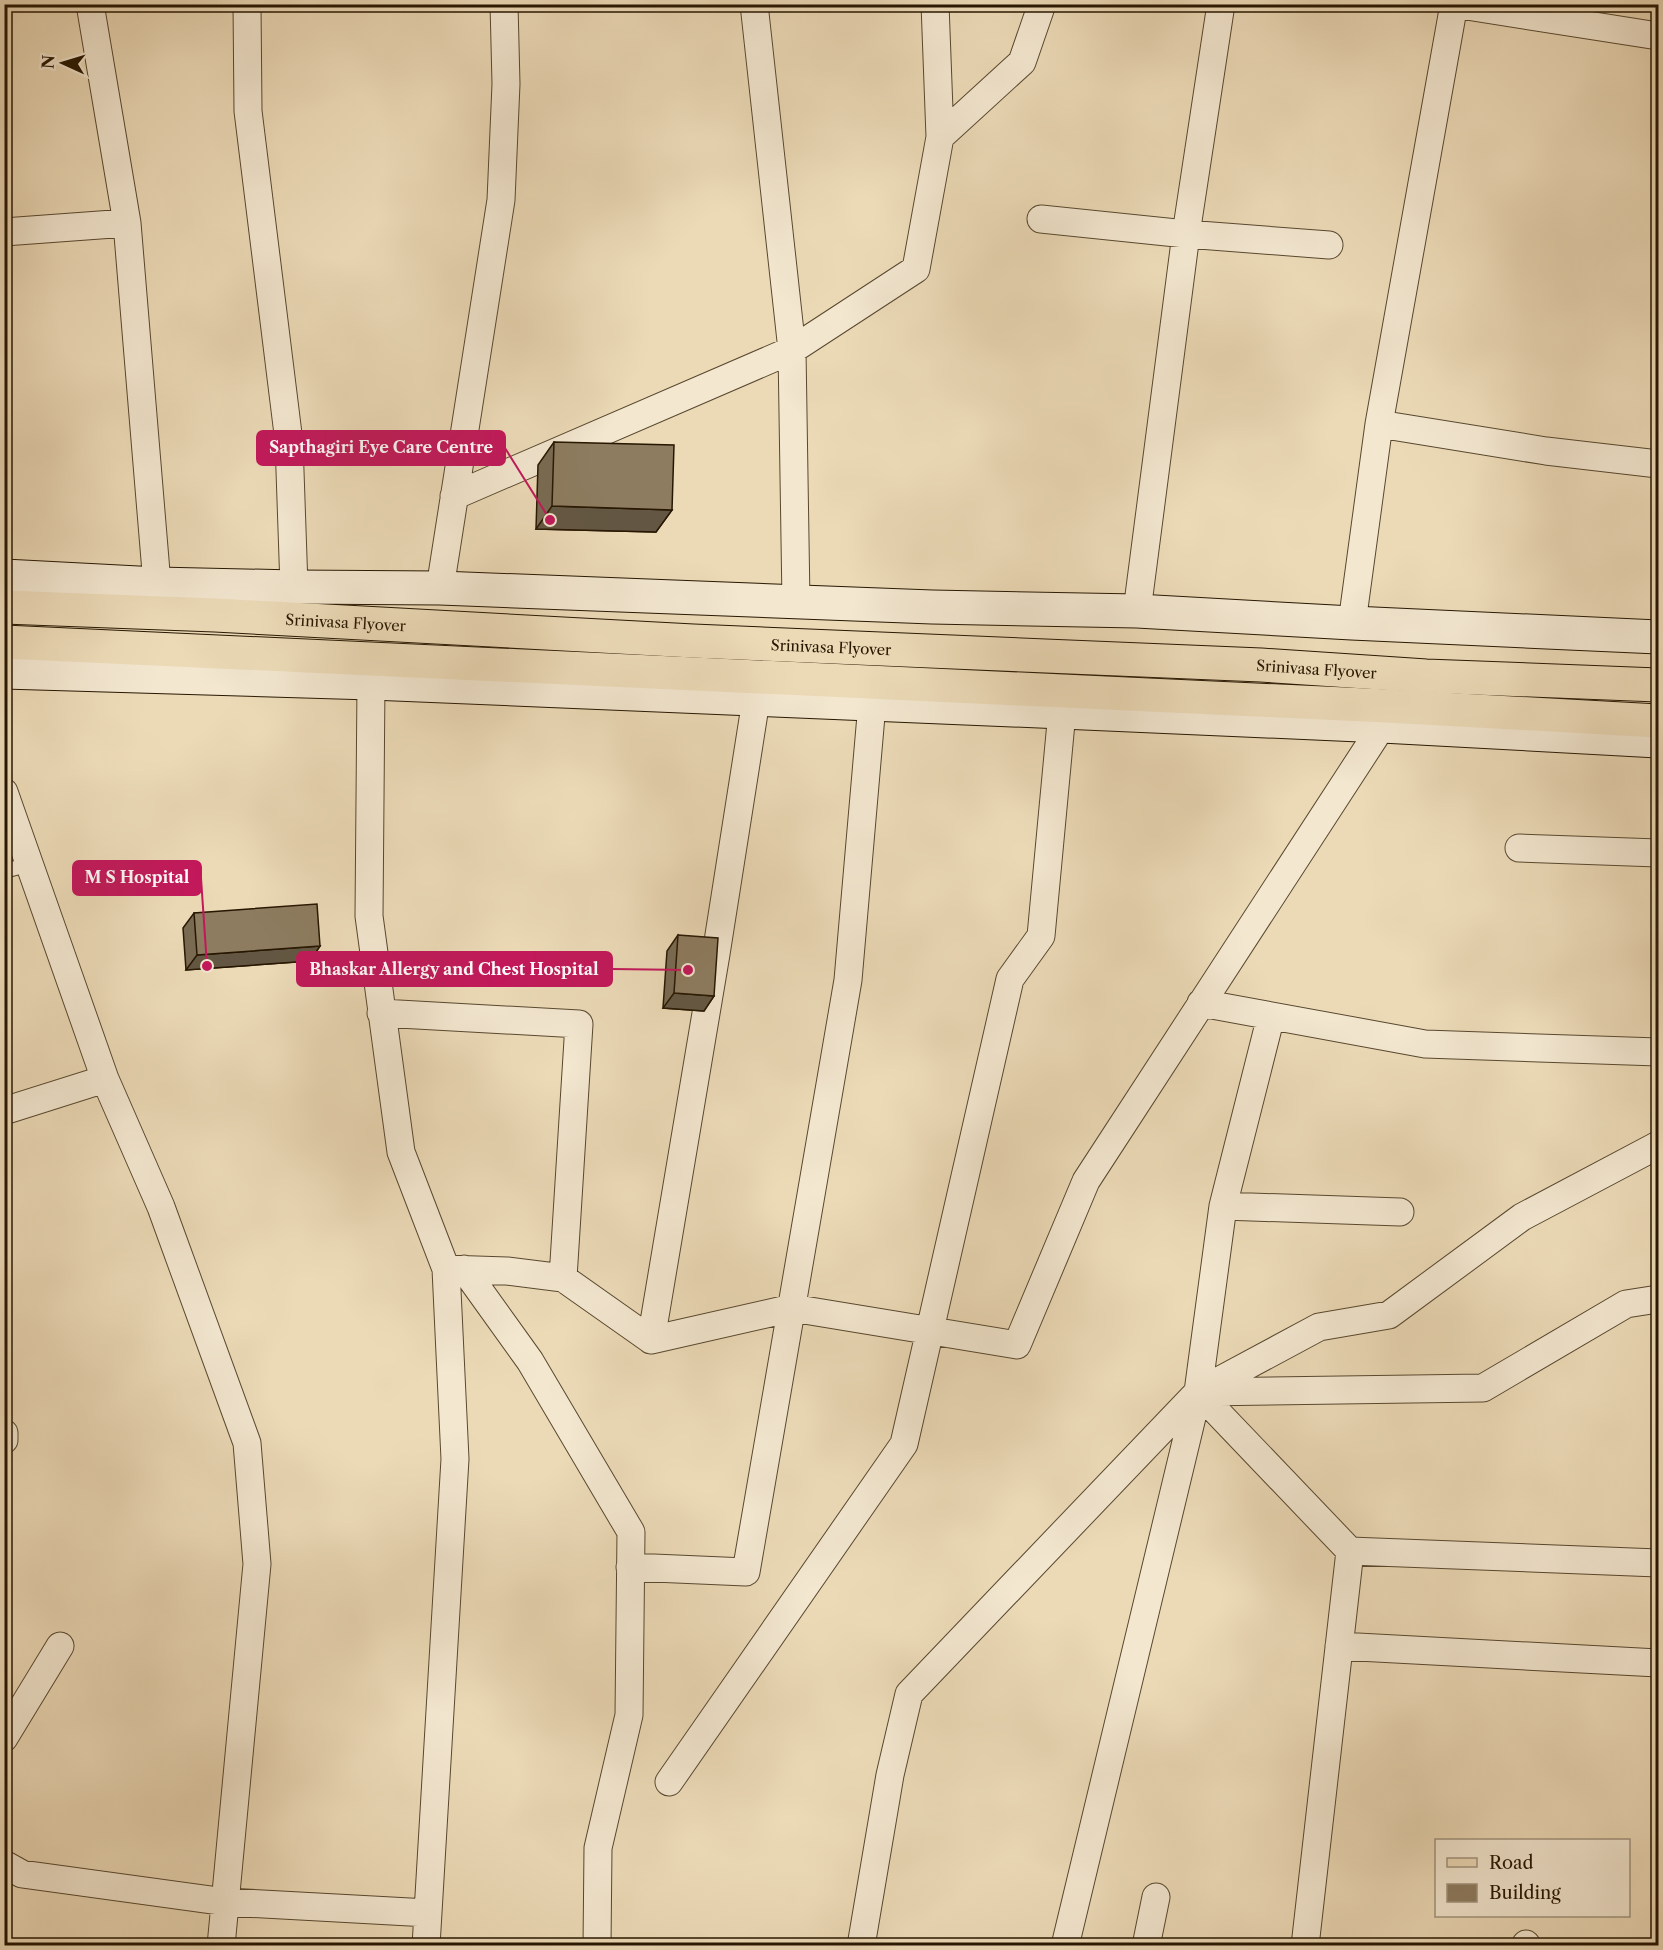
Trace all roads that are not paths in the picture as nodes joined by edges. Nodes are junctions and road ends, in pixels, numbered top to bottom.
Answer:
1 (90, 4) edge
2 (247, 4) edge
3 (504, 4) edge
4 (754, 4) edge
5 (935, 4) edge
6 (1042, 4) edge
7 (1221, 4) edge
8 (1454, 4) edge
9 (1659, 36) edge
10 (940, 137) junction
11 (1041, 219) dead end
12 (127, 223) junction
13 (4, 232) edge
14 (1186, 234) junction
15 (1329, 245) dead end
16 (792, 350) junction
17 (1379, 424) junction
18 (1659, 464) edge
19 (454, 496) junction
20 (4, 576) edge
21 (157, 584) junction
22 (294, 587) junction
23 (440, 588) junction
24 (796, 602) junction
25 (4, 607) edge
26 (1137, 611) junction
27 (1352, 623) junction
28 (1659, 637) edge
29 (4, 642) edge
30 (4, 672) edge
31 (371, 682) junction
32 (1659, 685) edge
33 (756, 700) junction
34 (872, 704) junction
35 (1062, 711) junction
36 (1659, 721) edge
37 (1382, 726) junction
38 (1659, 741) edge
39 (4, 792) edge
40 (1519, 848) dead end
41 (1659, 853) edge
42 (31, 864) junction
43 (4, 871) edge
44 (1201, 1003) junction
45 (381, 1013) junction
46 (1271, 1016) junction
47 (1659, 1052) edge
48 (105, 1079) junction
49 (4, 1111) edge
50 (1659, 1144) edge
51 (1223, 1206) junction
52 (1400, 1212) dead end
53 (455, 1269) junction
54 (563, 1278) junction
55 (1659, 1299) edge
56 (792, 1308) junction
57 (930, 1331) junction
58 (651, 1340) junction
59 (1198, 1392) junction
60 (4, 1433) edge
61 (4, 1440) edge
62 (1350, 1551) junction
63 (1659, 1563) edge
64 (630, 1567) junction
65 (60, 1646) dead end
66 (1339, 1646) junction
67 (1659, 1663) edge
68 (4, 1738) edge
69 (669, 1782) dead end
70 (4, 1864) edge
71 (1156, 1897) dead end
72 (226, 1902) junction
73 (428, 1913) junction
74 (221, 1946) edge
75 (426, 1946) edge
76 (597, 1946) edge
77 (861, 1946) edge
78 (1065, 1946) edge
79 (1146, 1946) edge
80 (1305, 1946) edge

1 - 12 street
2 - 22 street
3 - 19 street
4 - 16 street
5 - 10 street
6 - 10 street
7 - 14 street
8 - 9 street
8 - 17 street
10 - 16 street
11 - 14 street
12 - 13 street
12 - 21 street
14 - 15 street
14 - 26 street
16 - 19 street
16 - 24 street
17 - 18 street
17 - 27 street
19 - 23 street
20 - 21 street
21 - 22 street
22 - 23 street
23 - 24 street
24 - 26 street
25 - 32 main road, Srinivasa Flyover
26 - 27 street
27 - 28 street
29 - 36 main road
30 - 31 street
31 - 33 street
31 - 45 street
33 - 34 street
33 - 58 street
34 - 35 street
34 - 56 street
35 - 37 street
35 - 57 street
37 - 38 street
37 - 44 street
39 - 42 street
40 - 41 street
42 - 43 lane
42 - 48 street
44 - 46 street
44 - 57 street
45 - 53 street
45 - 54 street
46 - 47 street
46 - 51 street
48 - 49 street
48 - 72 street
50 - 59 street
51 - 52 street
51 - 59 street
53 - 54 street
53 - 64 street
53 - 73 street
54 - 58 street
55 - 59 street
56 - 57 street
56 - 58 street
56 - 64 street
57 - 69 street
59 - 62 street
59 - 77 street
59 - 78 street
60 - 61 street
62 - 63 street
62 - 66 street
64 - 76 street
65 - 68 street
66 - 67 street
66 - 80 street
70 - 72 street
71 - 79 street
72 - 73 street
72 - 74 street
73 - 75 street

